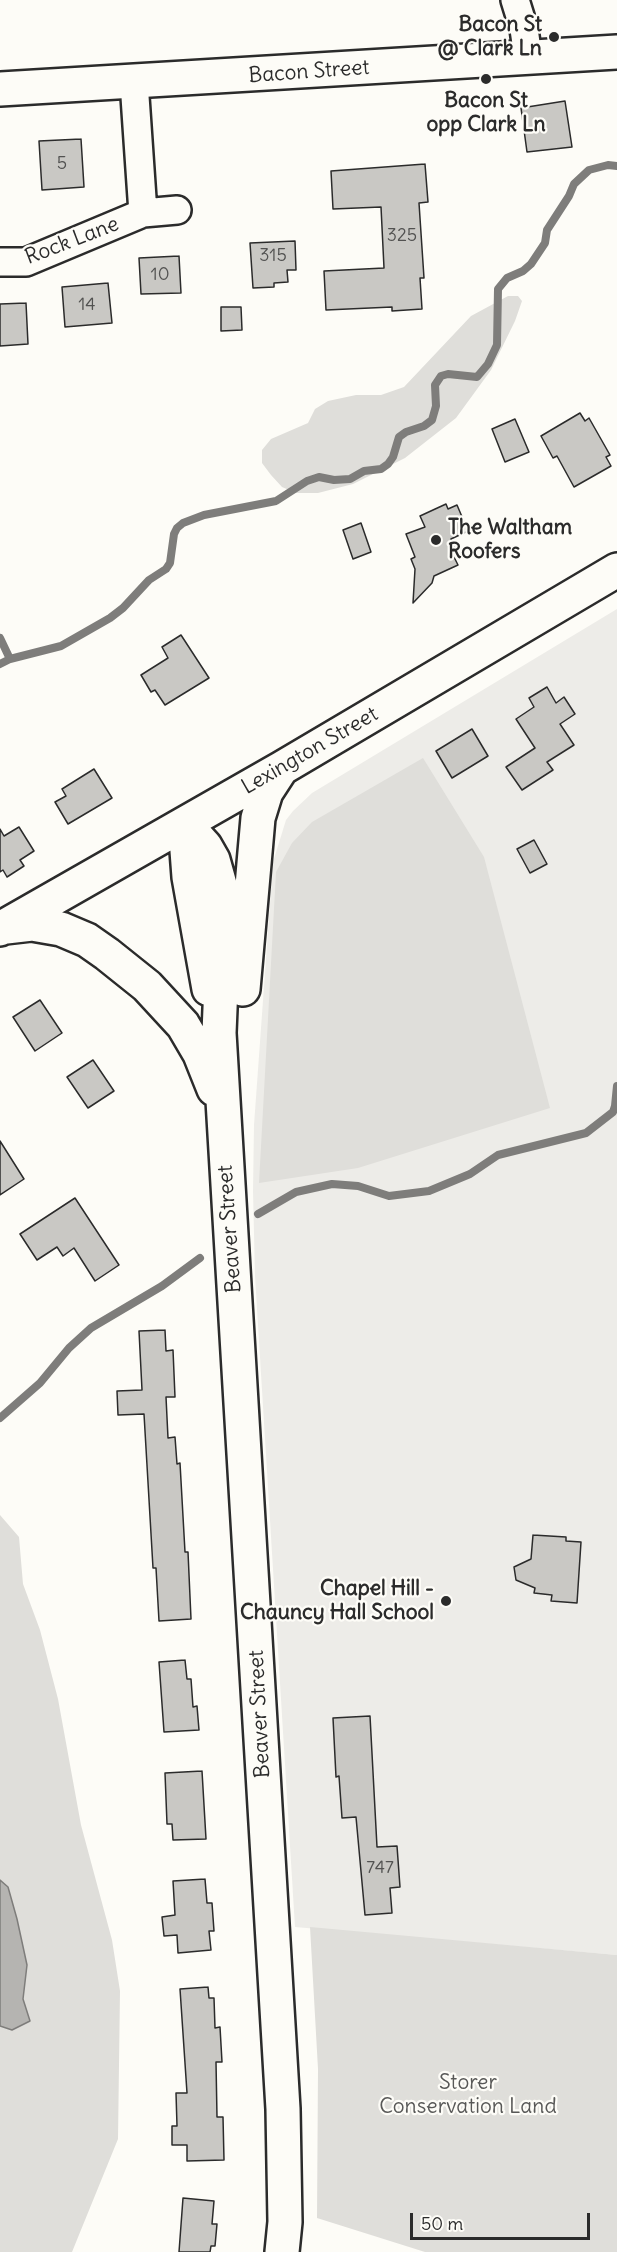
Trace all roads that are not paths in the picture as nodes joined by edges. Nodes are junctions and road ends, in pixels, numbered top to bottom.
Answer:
1 (515, 0) edge
2 (617, 52) edge
3 (528, 57) junction
4 (134, 82) junction
5 (0, 89) edge
6 (177, 210) dead end
7 (143, 213) junction
8 (0, 262) edge
9 (617, 570) edge
10 (282, 768) junction
11 (185, 824) junction
12 (1, 929) edge
13 (224, 1128) junction
14 (227, 1174) junction
15 (282, 2252) edge

1 - 3 street
2 - 3 main road, Bacon Street
3 - 4 main road, Bacon Street
4 - 5 main road, Bacon Street
4 - 7 street, Rock Lane
6 - 7 street, Rock Lane
7 - 8 street, Rock Lane
9 - 10 main road, Lexington Street
10 - 11 main road, Lexington Street
10 - 14 main road
11 - 12 main road, Lexington Street
11 - 13 main road, Beaver Street
12 - 13 main road
13 - 14 main road, Beaver Street
14 - 15 main road, Beaver Street

